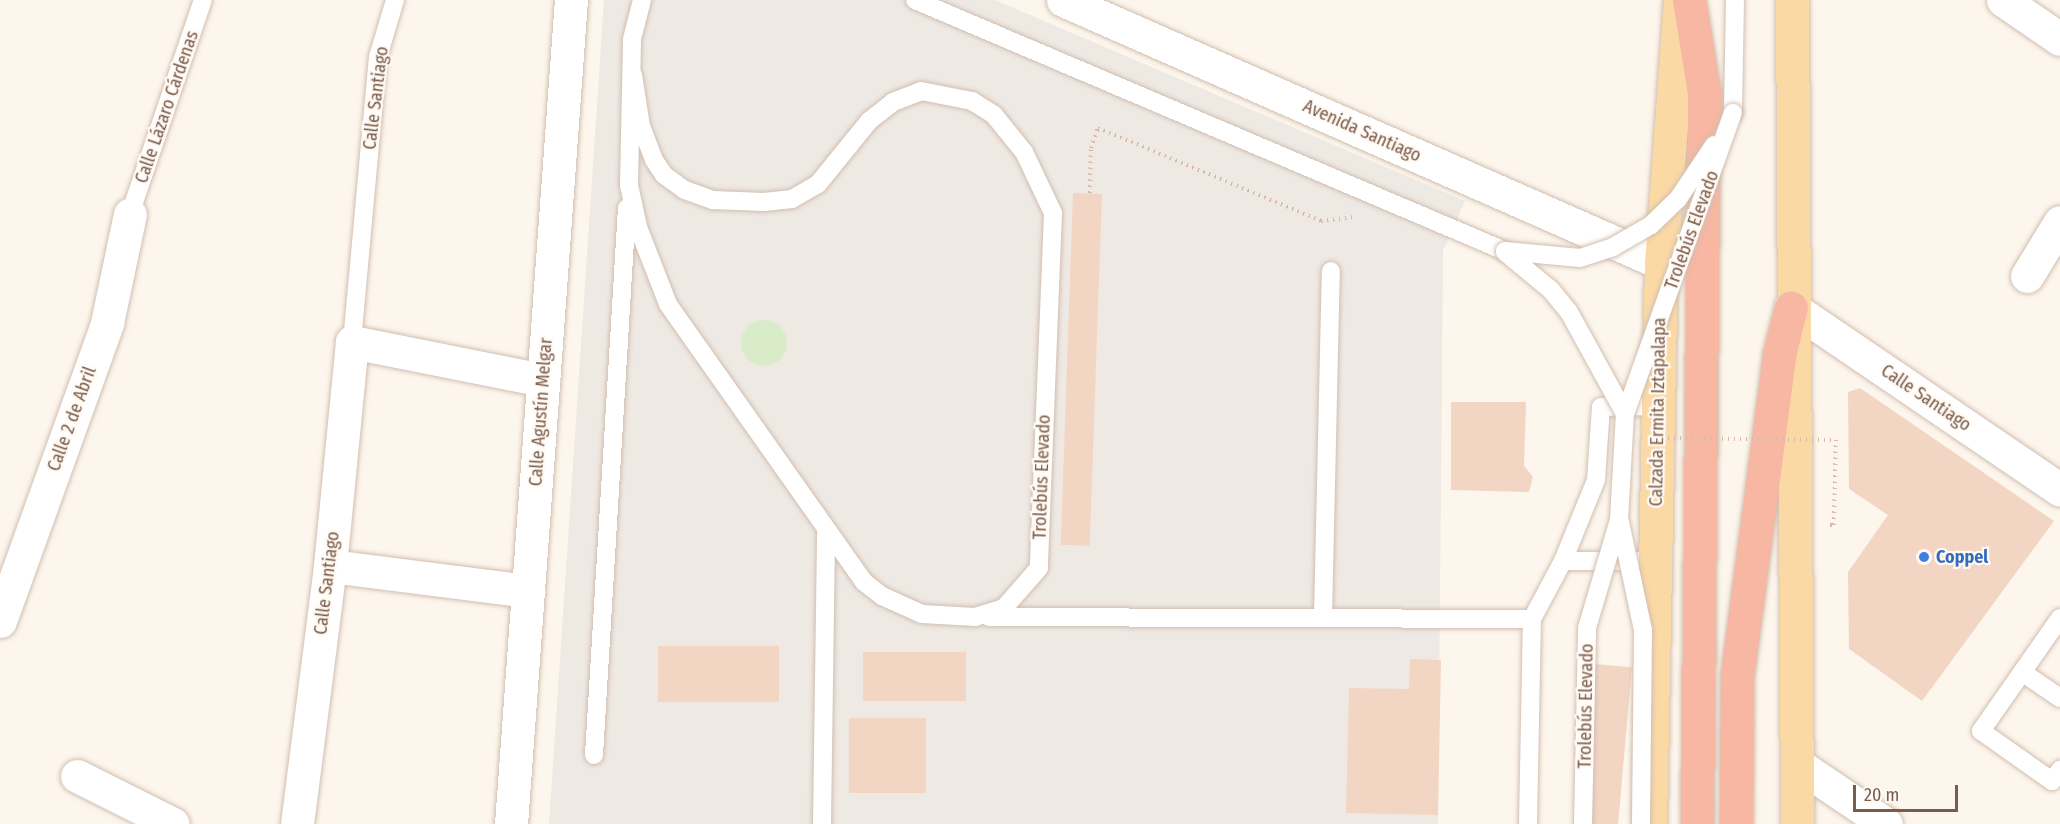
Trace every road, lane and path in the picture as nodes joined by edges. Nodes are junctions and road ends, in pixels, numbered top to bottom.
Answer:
1 (203, 0) edge
2 (395, 0) edge
3 (571, 0) edge
4 (642, 0) edge
5 (915, 0) edge
6 (1680, 0) edge
7 (1689, 0) edge
8 (1734, 0) edge
9 (1792, 0) edge
10 (2003, 0) edge
11 (1074, 2) edge
12 (2060, 39) edge
13 (633, 75) junction
14 (1733, 113) junction
15 (629, 185) junction
16 (1090, 193) dead end
17 (130, 214) joint
18 (1363, 215) dead end
19 (2060, 222) edge
20 (1504, 251) junction
21 (1661, 262) junction
22 (1331, 271) dead end
23 (2027, 276) dead end
24 (1791, 307) junction
25 (352, 342) junction
26 (543, 380) junction
27 (1658, 406) junction
28 (1625, 414) junction
29 (1644, 438) dead end
30 (2060, 490) edge
31 (1619, 520) junction
32 (1834, 525) dead end
33 (826, 530) junction
34 (1563, 561) junction
35 (1654, 561) junction
36 (330, 566) junction
37 (528, 591) junction
38 (1323, 616) junction
39 (975, 617) junction
40 (2060, 618) edge
41 (1532, 619) junction
42 (0, 621) edge
43 (2022, 672) junction
44 (2060, 698) edge
45 (594, 755) dead end
46 (1797, 764) junction
47 (2060, 770) edge
48 (77, 776) dead end
49 (173, 824) edge
50 (297, 824) edge
51 (511, 824) edge
52 (822, 824) edge
53 (1528, 824) edge
54 (1583, 824) edge
55 (1641, 824) edge
56 (1650, 824) edge
57 (1697, 824) edge
58 (1736, 824) edge
59 (1797, 824) edge
60 (1886, 824) edge

1 - 17 lane, Calle Lázaro Cárdenas
2 - 25 lane, Calle Santiago
3 - 26 street, Calle Agustín Melgar
4 - 13 lane, Trolebús Elevado
5 - 20 lane, Trolebús Elevado
6 - 21 main road, Calzada Ermita Iztapalapa
7 - 57 highway
8 - 14 lane, Trolebús Elevado
9 - 24 main road
10 - 12 street
11 - 21 street, Avenida Santiago
13 - 15 lane, Trolebús Elevado
13 - 39 lane, Trolebús Elevado
14 - 20 lane, Trolebús Elevado, bridge
14 - 28 lane, Trolebús Elevado, bridge
15 - 33 lane, Trolebús Elevado
15 - 45 lane
16 - 18 path
17 - 42 street, Calle 2 de Abril
19 - 23 street
20 - 28 lane, Trolebús Elevado, bridge
21 - 27 main road, Calzada Ermita Iztapalapa
22 - 38 lane
24 - 30 street, Calle Santiago
24 - 46 main road
24 - 58 highway
25 - 26 street
25 - 36 street, Calle Santiago
26 - 37 street, Calle Agustín Melgar
27 - 34 lane
27 - 35 main road, Calzada Ermita Iztapalapa
28 - 31 lane, Trolebús Elevado, bridge
29 - 32 path, bridge
31 - 54 lane, Trolebús Elevado, bridge
31 - 55 lane, Trolebús Elevado, bridge
33 - 39 lane, Trolebús Elevado
33 - 52 lane
34 - 35 lane
34 - 41 lane
35 - 56 main road, Calzada Ermita Iztapalapa
36 - 37 street
36 - 50 street, Calle Santiago
37 - 51 street, Calle Agustín Melgar
38 - 39 lane
38 - 41 lane
40 - 43 lane
41 - 53 lane
43 - 44 lane
43 - 47 lane
46 - 59 main road
46 - 60 street
48 - 49 street

